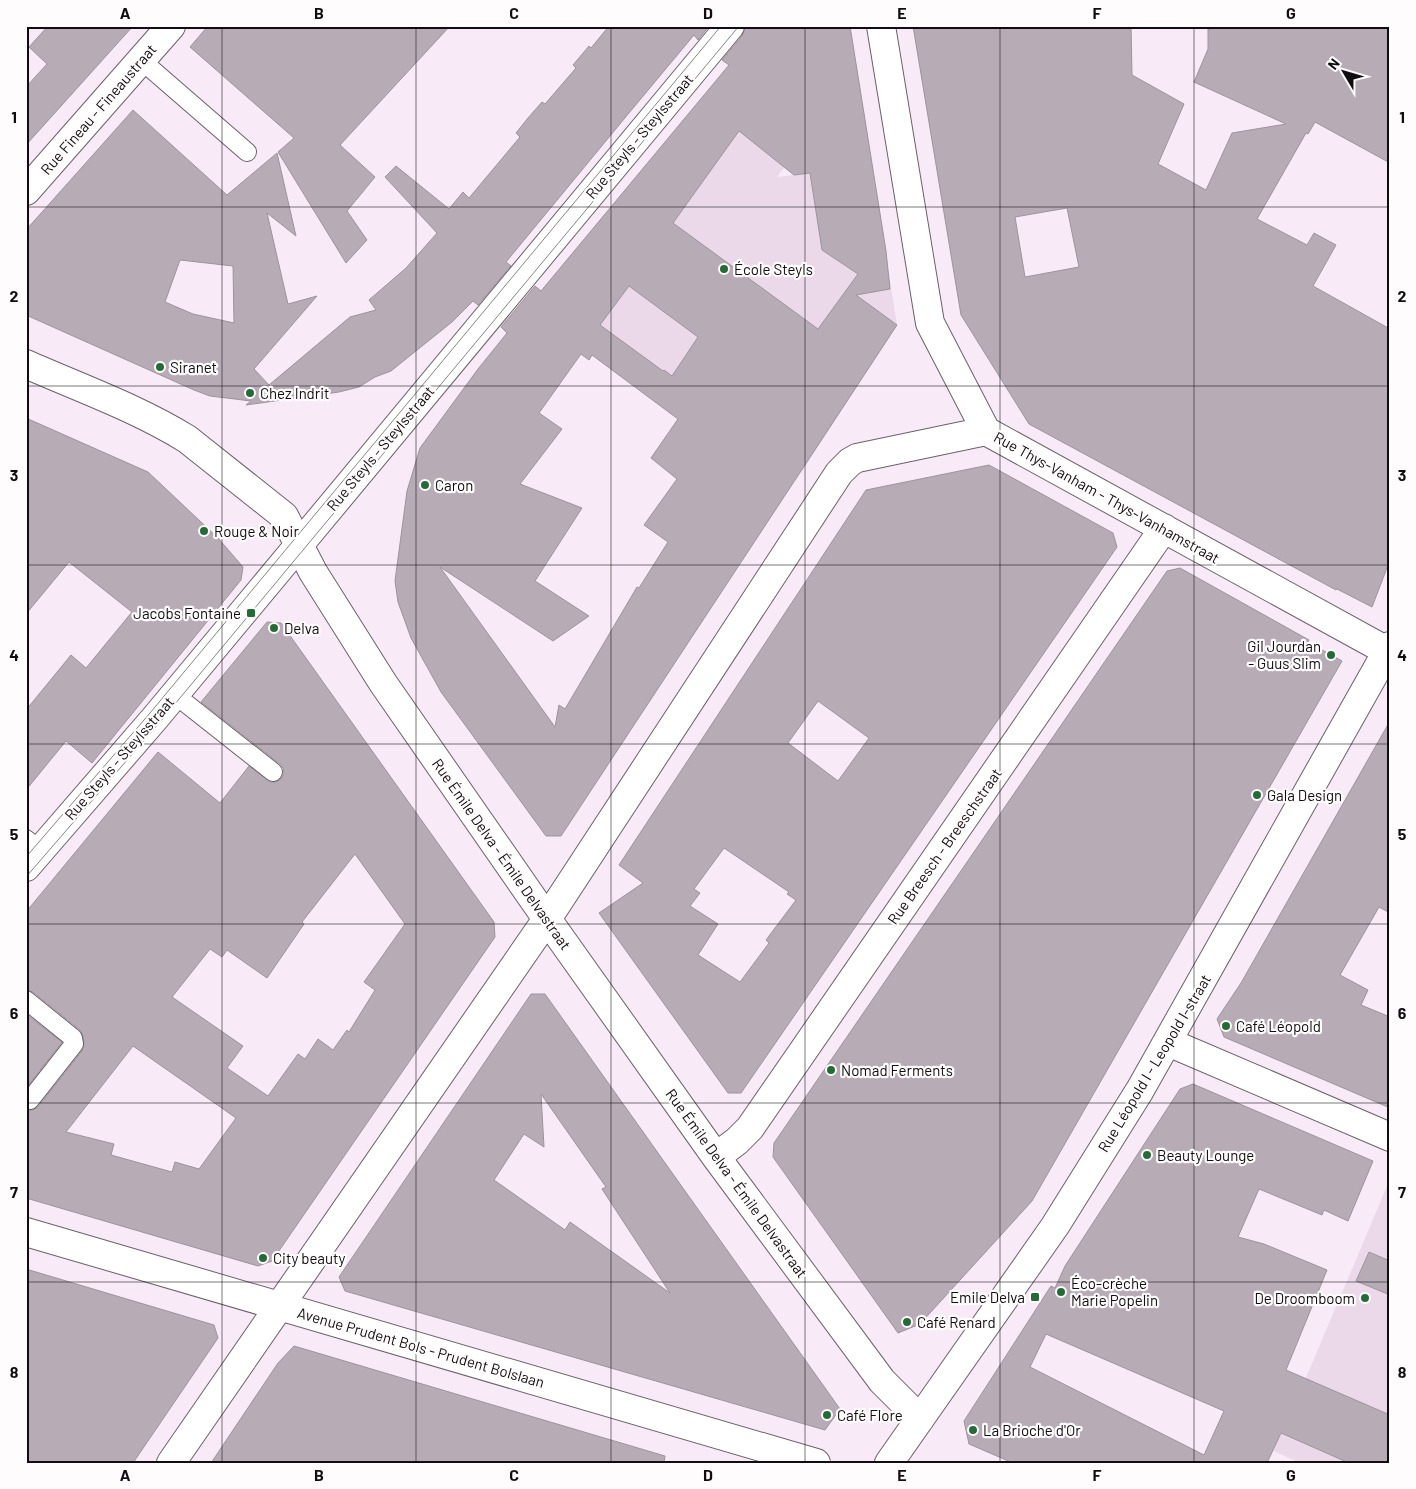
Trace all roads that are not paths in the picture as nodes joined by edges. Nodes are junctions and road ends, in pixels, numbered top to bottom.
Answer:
1 (170, 26) edge
2 (730, 26) edge
3 (881, 26) edge
4 (141, 60) junction
5 (246, 152) dead end
6 (26, 191) edge
7 (26, 364) edge
8 (986, 431) junction
9 (1164, 528) junction
10 (300, 545) junction
11 (1388, 648) edge
12 (174, 694) junction
13 (273, 772) dead end
14 (31, 852) edge
15 (547, 919) junction
16 (26, 1000) edge
17 (1168, 1042) junction
18 (30, 1100) dead end
19 (1390, 1137) edge
20 (716, 1157) junction
21 (26, 1232) edge
22 (278, 1306) junction
23 (920, 1419) junction
24 (171, 1463) edge
25 (816, 1463) edge
26 (889, 1463) edge

1 - 4 street, Rue Fineau - Fineaustraat
2 - 10 street, Rue Steyls - Steylsstraat
3 - 8 street, Rue Thys-Vanham - Thys-Vanhamstraat
4 - 5 lane
4 - 6 street, Rue Fineau - Fineaustraat
7 - 10 street, Rue Émile Delva - Émile Delvastraat
8 - 9 street, Rue Thys-Vanham - Thys-Vanhamstraat
8 - 15 street
9 - 11 street, Rue Thys-Vanham - Thys-Vanhamstraat
9 - 20 street, Rue Breesch - Breeschstraat
10 - 12 street, Rue Steyls - Steylsstraat
10 - 15 street, Rue Émile Delva - Émile Delvastraat
11 - 17 street, Rue Léopold I - Leopold I-straat
12 - 13 lane
12 - 14 street, Rue Steyls - Steylsstraat
15 - 20 street, Rue Émile Delva - Émile Delvastraat
15 - 22 street
16 - 18 lane
17 - 19 street
17 - 23 street, Rue Léopold I - Leopold I-straat
20 - 23 street, Rue Émile Delva - Émile Delvastraat
21 - 22 street, Avenue Prudent Bols - Prudent Bolslaan
22 - 24 street
22 - 25 street, Avenue Prudent Bols - Prudent Bolslaan
23 - 26 street, Rue Léopold I - Leopold I-straat

